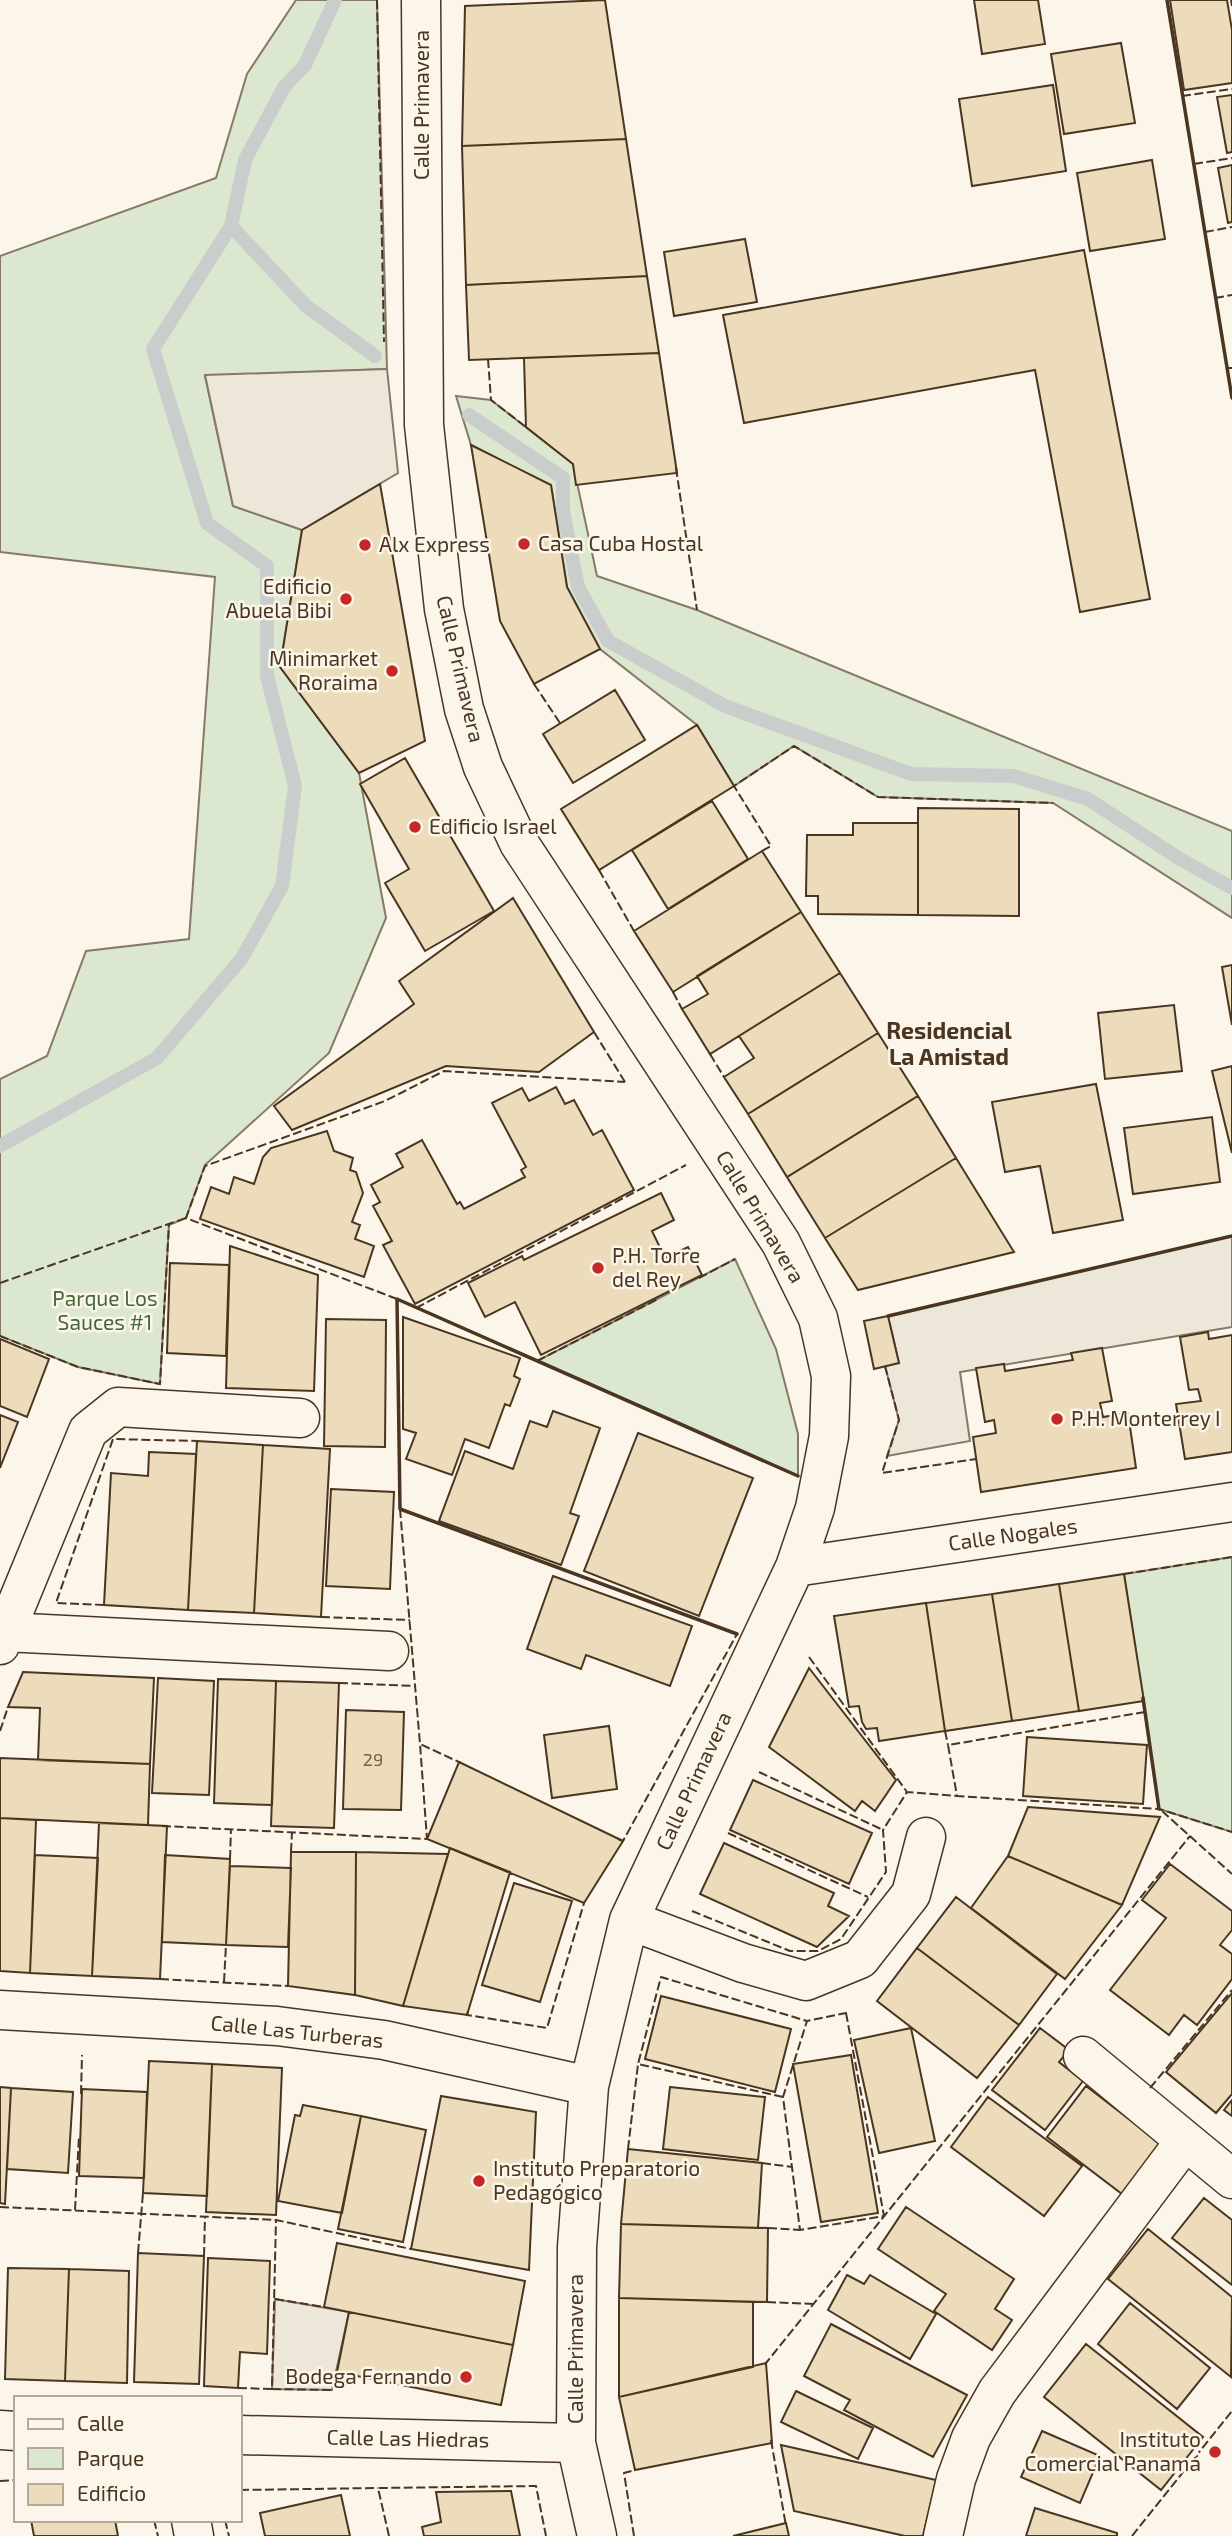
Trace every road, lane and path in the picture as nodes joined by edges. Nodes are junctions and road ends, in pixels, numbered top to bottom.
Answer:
1 (421, 0) edge
2 (300, 1418) dead end
3 (1232, 1502) edge
4 (795, 1567) junction
5 (3, 1639) edge
6 (389, 1651) dead end
7 (926, 1837) dead end
8 (629, 1920) junction
9 (0, 2010) edge
10 (1083, 2056) dead end
11 (589, 2086) junction
12 (1185, 2141) junction
13 (1232, 2179) edge
14 (242, 2435) edge
15 (576, 2444) junction
16 (597, 2536) edge
17 (943, 2536) edge

1 - 4 street, Calle Primavera
2 - 5 street
3 - 4 street, Calle Nogales
4 - 8 street, Calle Primavera
5 - 6 street
7 - 8 street
8 - 11 street, Calle Primavera
9 - 11 street, Calle Las Turberas
10 - 12 street
11 - 15 street, Calle Primavera
12 - 13 street
12 - 17 street
14 - 15 street, Calle Las Hiedras
15 - 16 street, Calle Primavera

